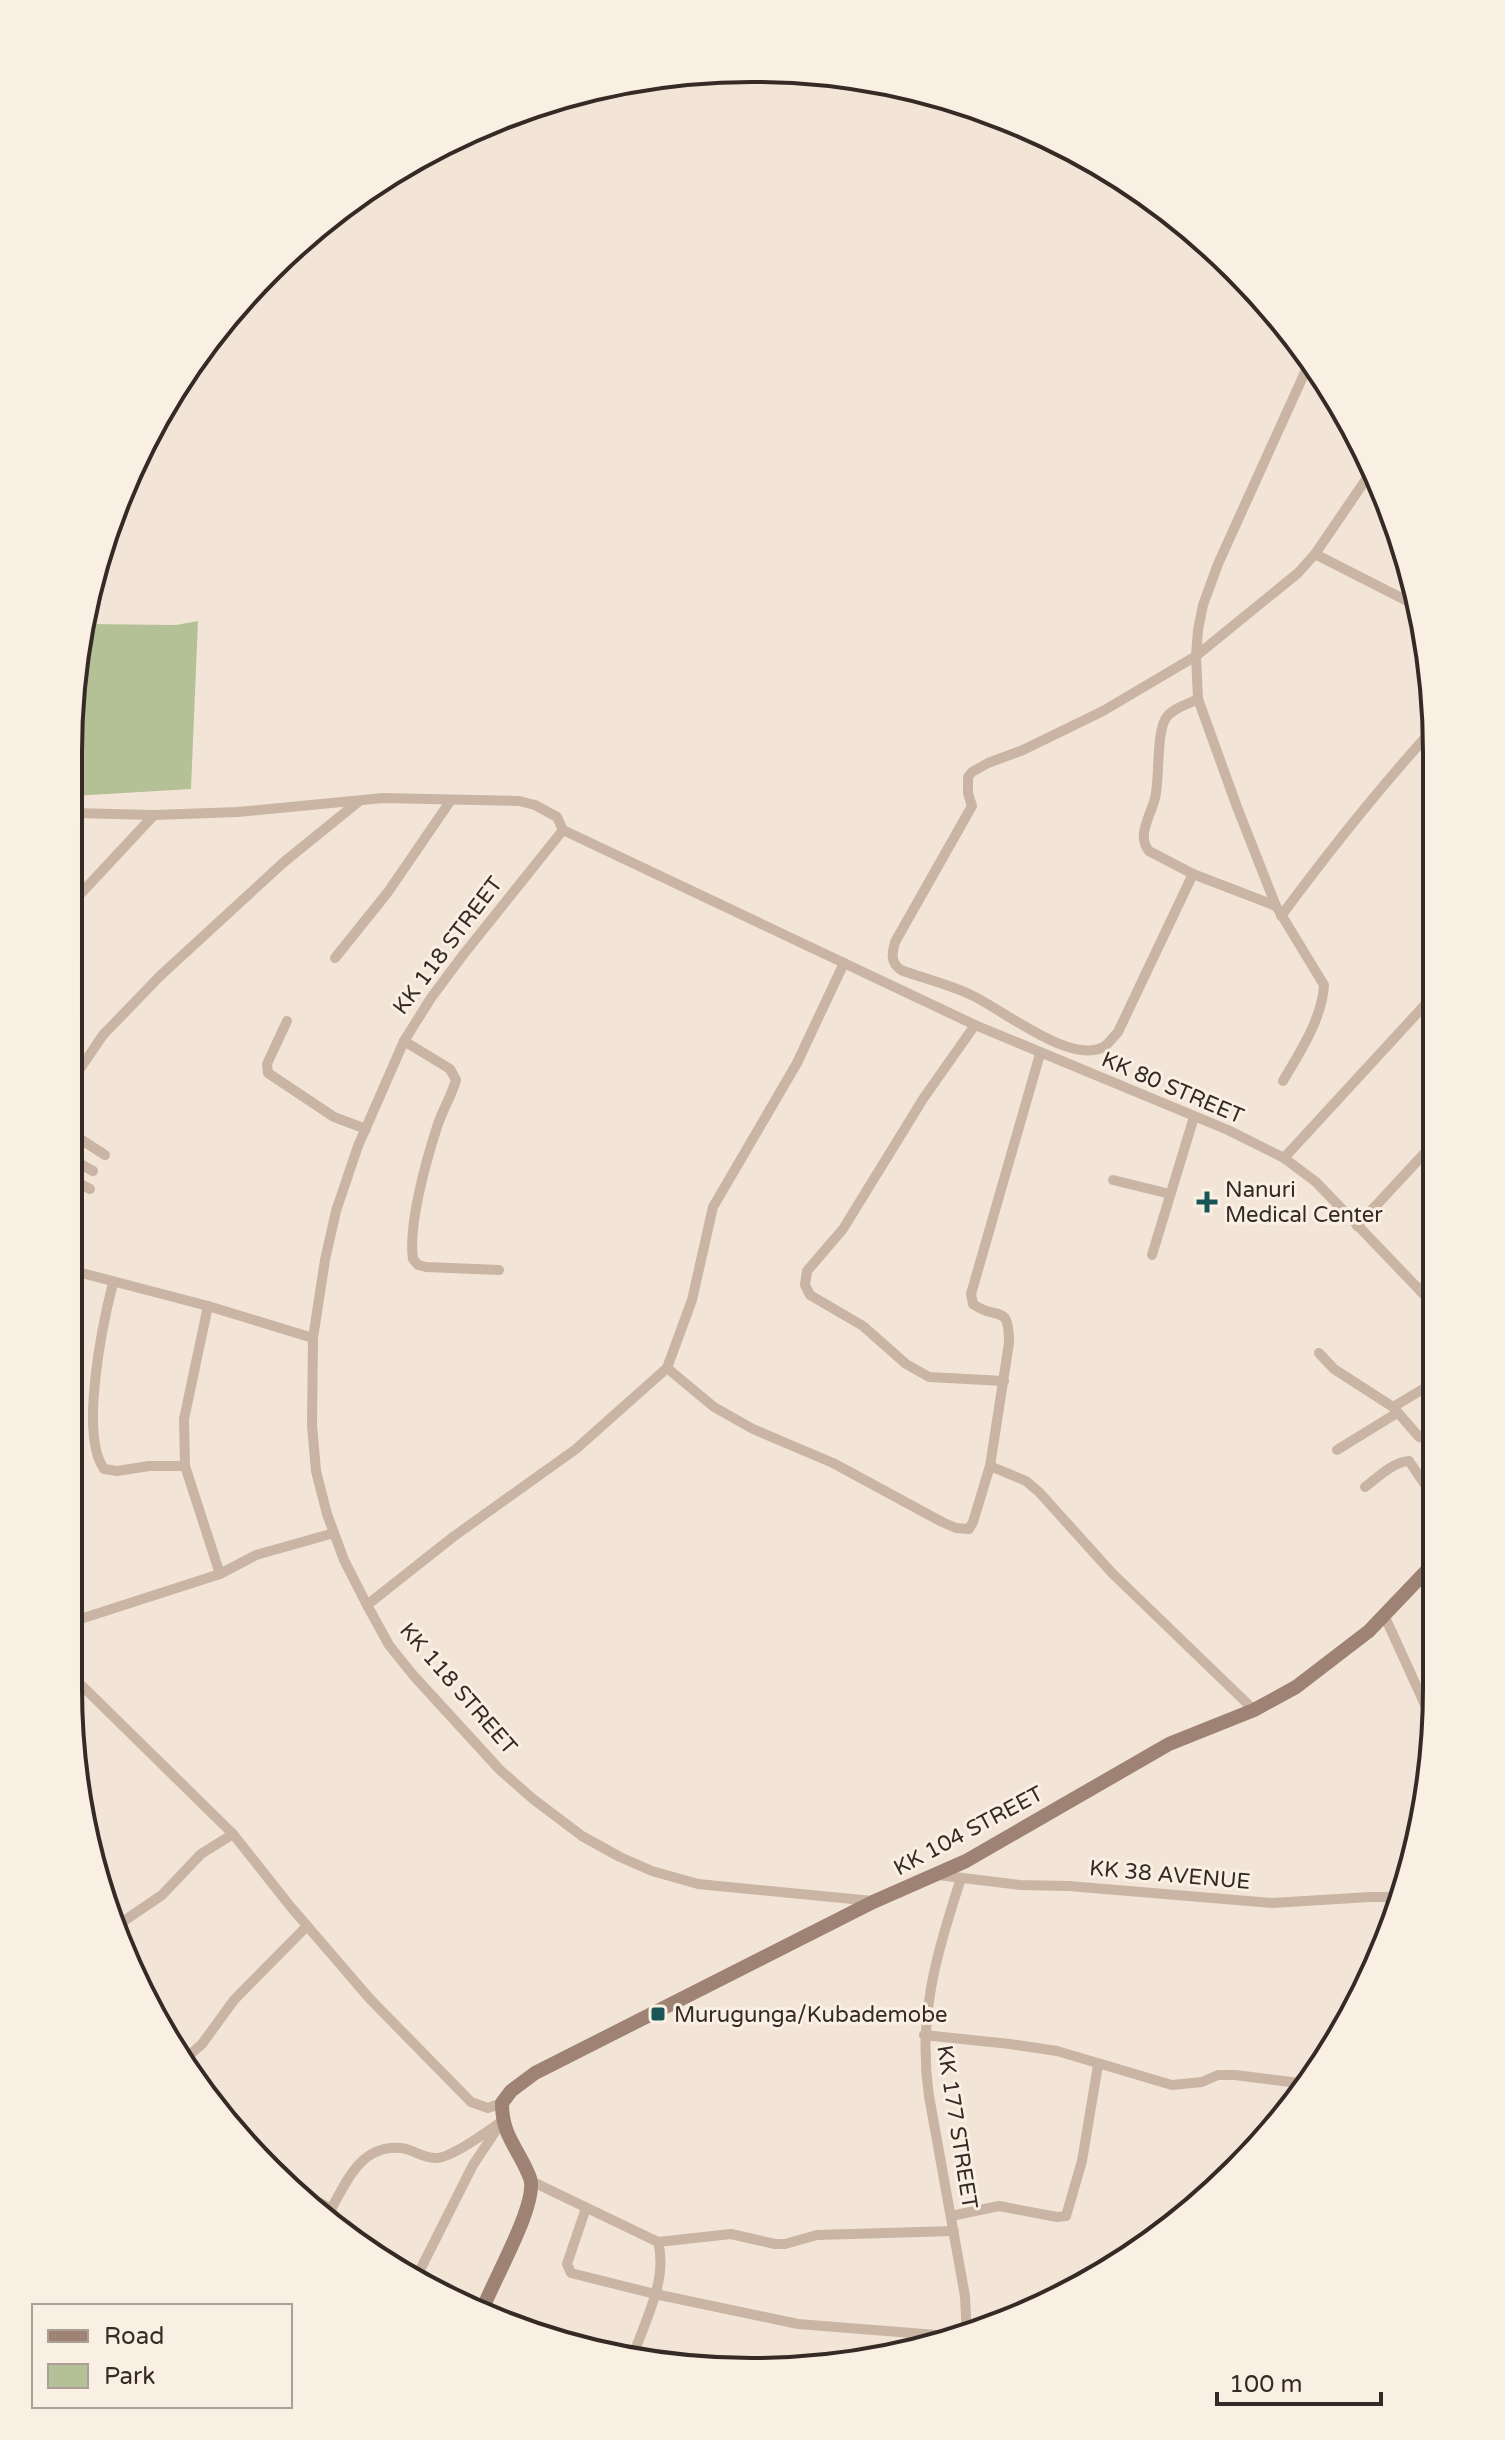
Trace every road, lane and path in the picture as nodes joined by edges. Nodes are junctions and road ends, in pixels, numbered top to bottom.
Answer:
1 (1305, 373) edge
2 (1365, 481) edge
3 (1315, 554) junction
4 (1405, 600) edge
5 (1196, 656) junction
6 (1198, 699) junction
7 (1423, 741) edge
8 (451, 800) junction
9 (360, 801) junction
10 (82, 813) edge
11 (154, 815) junction
12 (563, 830) junction
13 (1193, 874) junction
14 (82, 892) edge
15 (1279, 911) junction
16 (335, 958) dead end
17 (844, 963) junction
18 (1423, 1007) edge
19 (287, 1021) dead end
20 (975, 1025) junction
21 (404, 1041) junction
22 (1040, 1054) junction
23 (82, 1066) edge
24 (1283, 1081) dead end
25 (1194, 1117) junction
26 (366, 1129) junction
27 (82, 1140) edge
28 (105, 1155) dead end
29 (1423, 1155) edge
30 (1284, 1158) junction
31 (82, 1165) edge
32 (93, 1171) dead end
33 (1113, 1180) dead end
34 (82, 1185) edge
35 (90, 1189) dead end
36 (1170, 1194) junction
37 (1357, 1226) junction
38 (1152, 1255) dead end
39 (499, 1270) dead end
40 (82, 1274) edge
41 (113, 1283) junction
42 (1423, 1287) edge
43 (1420, 1291) junction
44 (1423, 1294) edge
45 (208, 1306) junction
46 (313, 1338) junction
47 (1319, 1353) dead end
48 (667, 1368) junction
49 (1004, 1381) junction
50 (1423, 1390) edge
51 (1395, 1410) junction
52 (1423, 1438) edge
53 (1337, 1450) dead end
54 (185, 1466) junction
55 (990, 1466) junction
56 (1423, 1482) edge
57 (1365, 1487) dead end
58 (334, 1533) junction
59 (220, 1574) junction
60 (1423, 1575) edge
61 (367, 1605) junction
62 (1385, 1617) junction
63 (82, 1618) edge
64 (82, 1686) edge
65 (1423, 1700) edge
66 (1254, 1710) junction
67 (233, 1834) junction
68 (938, 1875) junction
69 (961, 1878) junction
70 (1389, 1897) edge
71 (873, 1902) junction
72 (124, 1921) edge
73 (307, 1926) junction
74 (924, 2035) junction
75 (191, 2054) edge
76 (1098, 2065) junction
77 (1294, 2083) edge
78 (502, 2103) junction
79 (502, 2121) junction
80 (531, 2181) junction
81 (586, 2208) junction
82 (332, 2209) edge
83 (951, 2216) junction
84 (954, 2231) junction
85 (658, 2242) junction
86 (420, 2270) edge
87 (655, 2294) junction
88 (485, 2302) edge
89 (964, 2323) edge
90 (929, 2334) edge
91 (636, 2347) edge

1 - 5 street
2 - 3 street
3 - 4 street
3 - 5 street
5 - 6 street
5 - 13 street
6 - 13 street
6 - 15 street
7 - 15 street
8 - 9 street, KK 80 STREET
8 - 12 street, KK 80 STREET
8 - 16 street
9 - 11 street, KK 80 STREET
9 - 23 street
10 - 11 street, KK 80 STREET
11 - 14 street
12 - 17 street, KK 80 STREET
12 - 21 street, KK 118 STREET
13 - 15 street
15 - 24 street
17 - 20 street, KK 80 STREET
17 - 48 street
18 - 30 street
19 - 26 street
20 - 22 street, KK 80 STREET
20 - 49 street
21 - 26 street, KK 118 STREET
21 - 39 street
22 - 25 street, KK 80 STREET
22 - 49 street
25 - 30 street, KK 80 STREET
25 - 36 street
26 - 46 street, KK 118 STREET
27 - 28 street
29 - 37 street
30 - 37 street, KK 80 STREET
31 - 32 street
33 - 36 street
34 - 35 street
36 - 38 street
37 - 43 street, KK 80 STREET
40 - 41 street
41 - 45 street
41 - 54 street
42 - 43 street
43 - 44 street, KK 80 STREET
45 - 46 street
45 - 54 street
46 - 58 street, KK 118 STREET
47 - 51 street
48 - 55 street
48 - 61 street
49 - 55 street
50 - 51 street
51 - 52 street
51 - 53 street
54 - 59 street
55 - 66 street
56 - 57 street
58 - 59 street
58 - 61 street, KK 118 STREET
59 - 63 street
60 - 62 street, KK 104 STREET
61 - 71 street, KK 118 STREET
62 - 65 street
62 - 66 street, KK 104 STREET
64 - 67 street
66 - 68 street, KK 104 STREET
67 - 72 street
67 - 73 street
68 - 69 street, KK 38 AVENUE
68 - 71 street, KK 104 STREET
69 - 70 street, KK 38 AVENUE
69 - 74 street, KK 177 STREET
71 - 78 street, KK 104 STREET
73 - 75 street
73 - 78 street
74 - 76 street
74 - 83 street, KK 177 STREET
76 - 77 street
76 - 83 street
78 - 79 street
79 - 80 street
79 - 82 street
79 - 86 street
80 - 81 street
80 - 88 street
81 - 85 street
81 - 87 street, KK 177 STREET
83 - 84 street, KK 177 STREET
84 - 85 street
84 - 89 street, KK 177 STREET
85 - 87 street
87 - 90 street, KK 177 STREET
87 - 91 street

